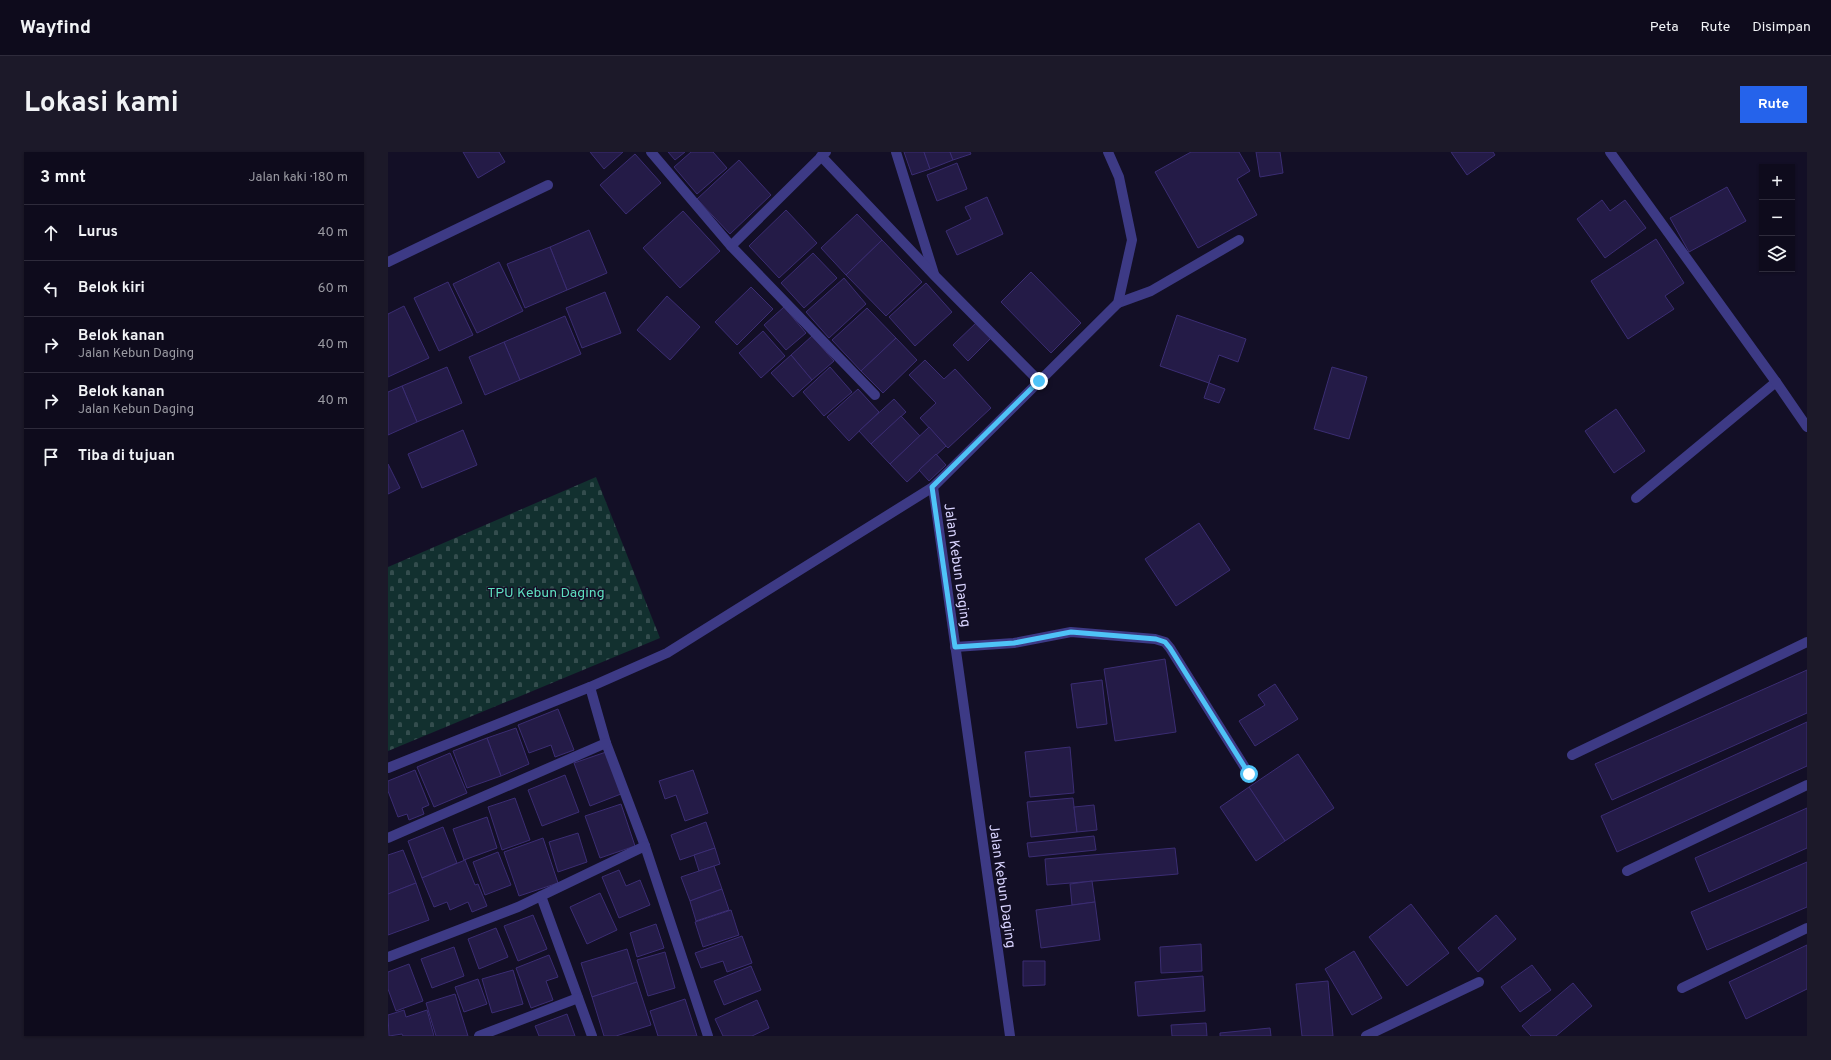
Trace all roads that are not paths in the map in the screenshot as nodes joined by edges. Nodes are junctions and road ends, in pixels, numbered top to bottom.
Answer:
1 (651, 152) edge
2 (896, 152) edge
3 (1108, 152) edge
4 (1610, 152) edge
5 (823, 154) edge
6 (548, 185) dead end
7 (1240, 240) dead end
8 (731, 246) junction
9 (388, 262) edge
10 (935, 276) junction
11 (1118, 303) junction
12 (1039, 381) junction
13 (1776, 382) junction
14 (875, 395) dead end
15 (1807, 427) edge
16 (932, 487) junction
17 (1636, 498) dead end
18 (1807, 642) edge
19 (955, 647) junction
20 (590, 688) junction
21 (606, 743) junction
22 (1572, 755) dead end
23 (388, 768) edge
24 (1249, 774) dead end
25 (1807, 785) edge
26 (388, 838) edge
27 (646, 846) junction
28 (1627, 871) dead end
29 (541, 896) junction
30 (1807, 928) edge
31 (388, 957) edge
32 (1479, 982) dead end
33 (1682, 988) dead end
34 (578, 998) junction
35 (479, 1036) edge
36 (592, 1036) edge
37 (708, 1036) edge
38 (1010, 1036) edge
39 (1366, 1036) edge

1 - 8 street
2 - 10 street
3 - 11 street
4 - 13 street
5 - 8 street
5 - 10 street
6 - 9 street
7 - 11 street
8 - 14 street
10 - 12 street
11 - 12 street, Jalan Kebun Daging
12 - 16 street, Jalan Kebun Daging
13 - 15 street
13 - 17 street
16 - 19 street, Jalan Kebun Daging
16 - 20 street
18 - 22 street
19 - 24 street
19 - 38 street, Jalan Kebun Daging
20 - 21 street
20 - 23 street
21 - 26 street
21 - 27 street
25 - 28 street
27 - 29 street
27 - 37 street
29 - 31 street
29 - 34 street
30 - 33 street
32 - 39 street
34 - 35 street
34 - 36 street

